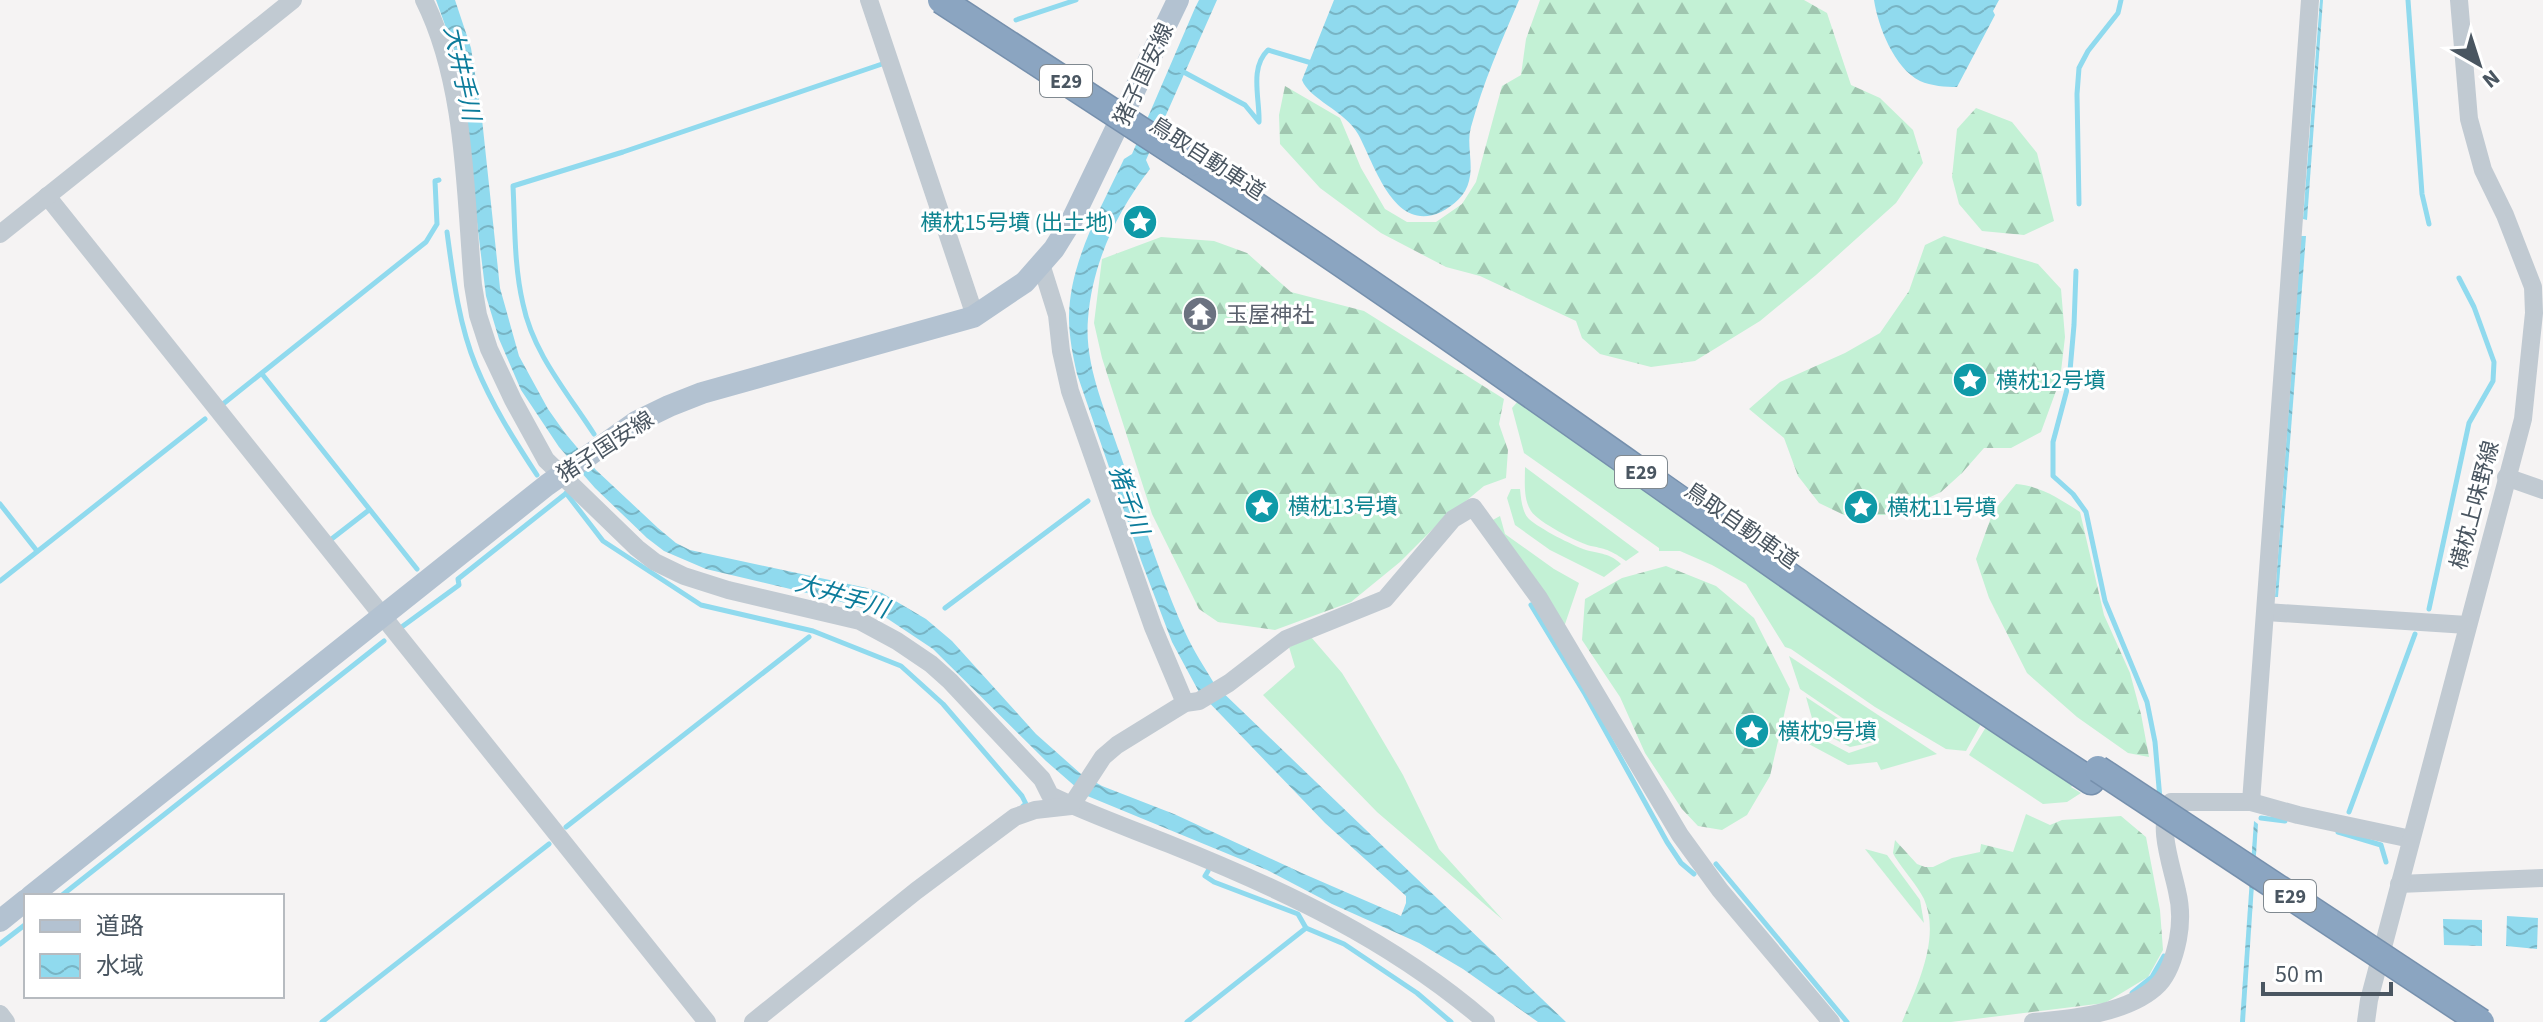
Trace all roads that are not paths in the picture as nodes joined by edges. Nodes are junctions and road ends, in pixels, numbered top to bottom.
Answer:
1 (293, 0) edge
2 (424, 0) edge
3 (941, 0) edge
4 (963, 0) edge
5 (1178, 0) edge
6 (2310, 0) edge
7 (2459, 0) edge
8 (869, 1) edge
9 (1194, 158) junction
10 (47, 196) junction
11 (0, 234) edge
12 (1041, 264) junction
13 (975, 316) junction
14 (563, 473) junction
15 (2506, 477) junction
16 (2543, 490) edge
17 (2266, 612) junction
18 (381, 615) junction
19 (2467, 625) junction
20 (1185, 703) junction
21 (2094, 775) junction
22 (2251, 802) junction
23 (1071, 806) junction
24 (2411, 839) junction
25 (2543, 878) edge
26 (2399, 884) junction
27 (33, 894) edge
28 (24, 901) edge
29 (0, 921) edge
30 (0, 1014) edge
31 (6, 1022) edge
32 (707, 1022) edge
33 (753, 1022) edge
34 (1486, 1022) edge
35 (1831, 1022) edge
36 (2033, 1022) edge
37 (2366, 1022) edge
38 (2457, 1022) edge
39 (2481, 1022) edge

1 - 10 street
2 - 14 street
3 - 9 highway, 鳥取自動車道 / E29, bridge
4 - 9 highway, 鳥取自動車道 / E29
5 - 12 main road, 猪子国安線
6 - 17 street
7 - 15 street, 横枕上味野線
8 - 13 street
9 - 21 highway, 鳥取自動車道 / E29
10 - 11 street
10 - 18 street
12 - 13 main road, 猪子国安線
12 - 20 street
13 - 14 main road, 猪子国安線
14 - 18 main road, 猪子国安線
14 - 23 street
15 - 16 street
15 - 19 street, 横枕上味野線
17 - 19 street
17 - 22 street
18 - 27 main road, 猪子国安線
18 - 32 street
19 - 24 street, 横枕上味野線
20 - 23 street
20 - 35 street
21 - 38 highway, 鳥取自動車道 / E29
21 - 39 highway, 鳥取自動車道 / E29, bridge
22 - 24 street
22 - 36 street
23 - 33 street
23 - 34 street
24 - 26 street, 横枕上味野線
25 - 26 street
26 - 37 street, 横枕上味野線
28 - 29 main road, 猪子国安線
30 - 31 street

